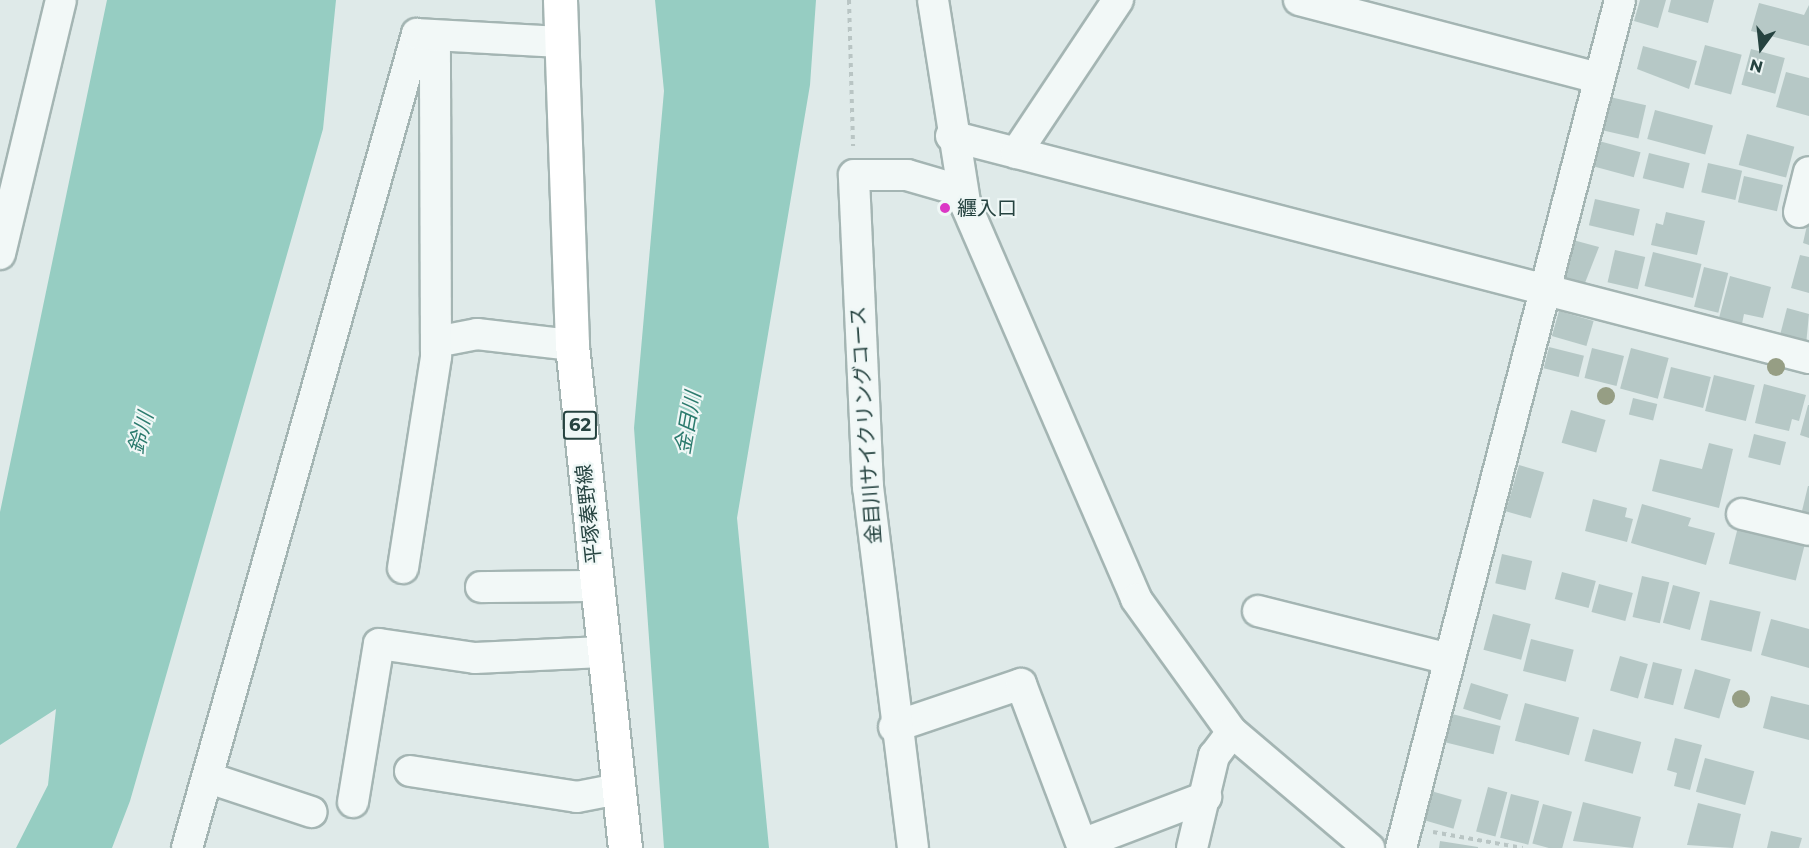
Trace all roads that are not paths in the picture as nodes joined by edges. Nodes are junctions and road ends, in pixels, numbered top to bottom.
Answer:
1 (61, 0) edge
2 (560, 0) edge
3 (933, 0) edge
4 (1118, 0) edge
5 (1299, 0) edge
6 (1620, 0) edge
7 (435, 36) junction
8 (560, 42) junction
9 (1599, 78) junction
10 (951, 136) junction
11 (1016, 153) junction
12 (1809, 172) edge
13 (962, 191) junction
14 (1799, 212) dead end
15 (0, 254) edge
16 (1544, 290) junction
17 (436, 342) junction
18 (573, 345) junction
19 (1809, 358) edge
20 (1742, 514) dead end
21 (1809, 530) edge
22 (403, 568) dead end
23 (597, 586) junction
24 (481, 587) dead end
25 (1258, 611) dead end
26 (602, 652) junction
27 (1449, 659) junction
28 (894, 727) junction
29 (1232, 732) junction
30 (410, 771) dead end
31 (209, 778) junction
32 (618, 789) junction
33 (1206, 797) junction
34 (353, 802) dead end
35 (311, 812) dead end
36 (1403, 838) edge
37 (1082, 846) edge
38 (187, 848) edge
39 (625, 848) edge
40 (913, 848) edge
41 (1192, 848) edge
42 (1369, 848) edge

1 - 15 street
2 - 8 main road, 平塚秦野線 / 62
3 - 10 street
4 - 11 street
5 - 9 street
6 - 9 street
7 - 8 street
7 - 17 street
7 - 31 street
8 - 18 main road, 平塚秦野線 / 62
9 - 16 street
10 - 11 street
10 - 13 street
11 - 16 street
12 - 14 street
13 - 28 street, 金目川サイクリングコース
13 - 29 street
16 - 19 street
16 - 27 street
17 - 18 street
17 - 22 street
18 - 23 main road, 平塚秦野線 / 62
20 - 21 street
23 - 24 street
23 - 26 main road, 平塚秦野線 / 62
25 - 27 street
26 - 32 main road, 平塚秦野線 / 62
26 - 34 street
27 - 36 street
28 - 37 street
28 - 40 street, 金目川サイクリングコース
29 - 33 street
29 - 42 street
30 - 32 street
31 - 35 street
31 - 38 street
32 - 39 main road, 平塚秦野線 / 62
33 - 37 street
33 - 41 street

